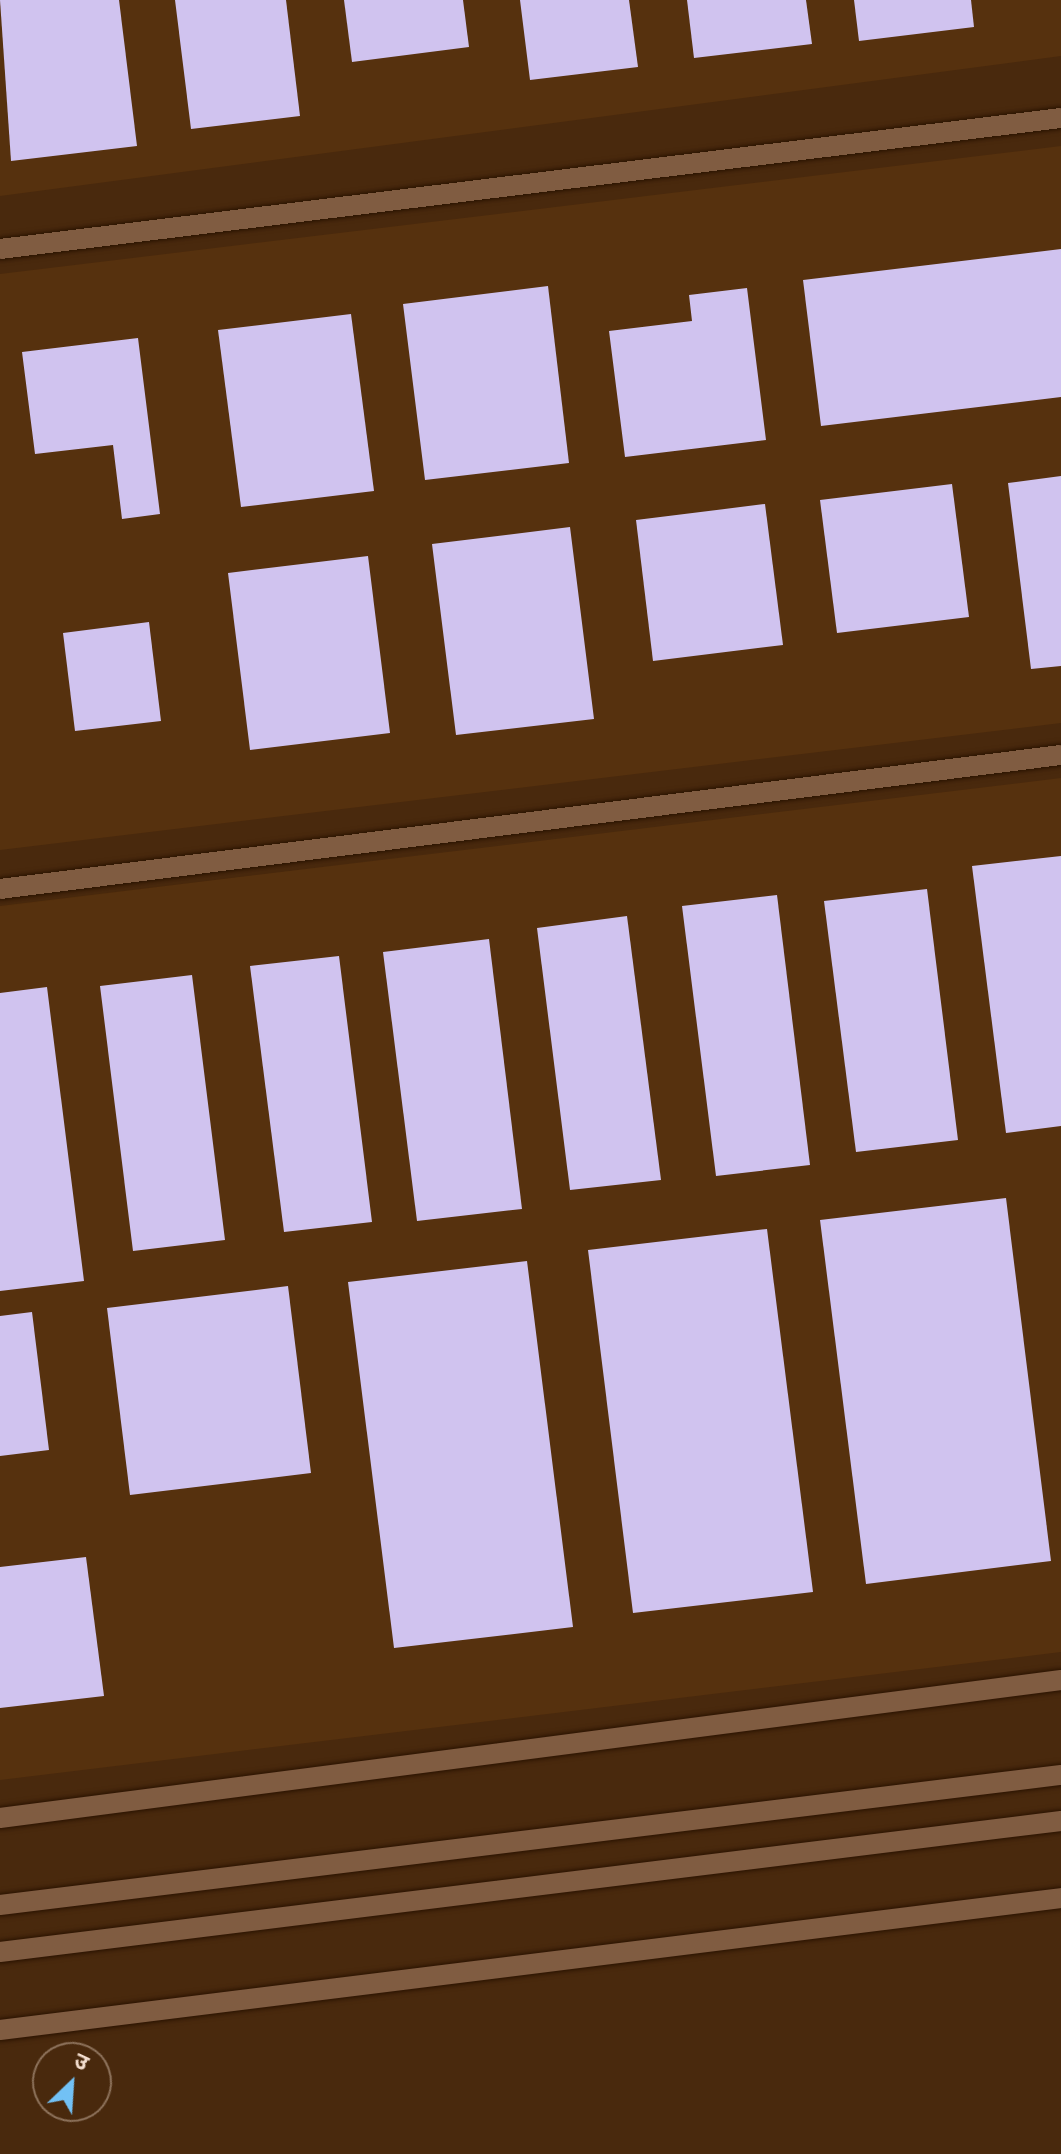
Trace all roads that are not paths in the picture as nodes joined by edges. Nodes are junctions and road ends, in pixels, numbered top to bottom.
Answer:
1 (1061, 118) edge
2 (0, 249) edge
3 (1061, 755) edge
4 (0, 889) edge
5 (1061, 1680) edge
6 (1061, 1775) edge
7 (0, 1818) edge
8 (1061, 1821) edge
9 (1061, 1898) edge
10 (0, 1905) edge
11 (0, 1952) edge
12 (0, 2030) edge

1 - 2 street
3 - 4 street
5 - 7 street
6 - 10 street
8 - 11 street
9 - 12 street

